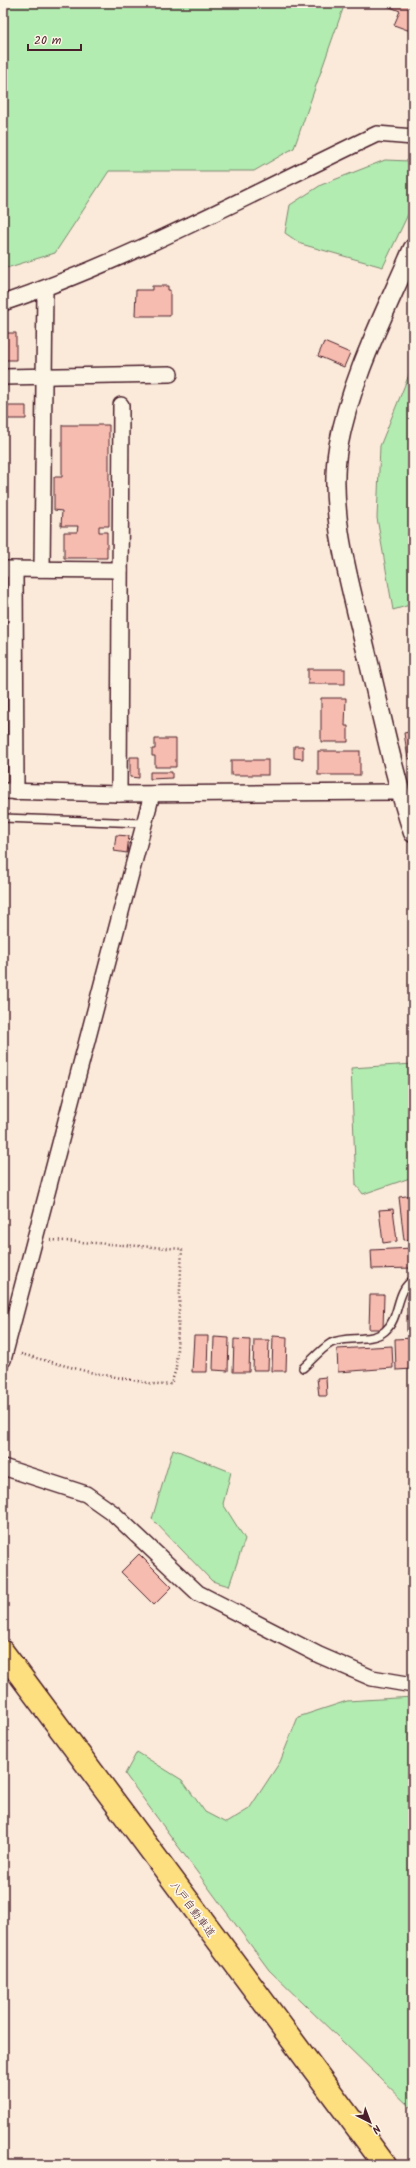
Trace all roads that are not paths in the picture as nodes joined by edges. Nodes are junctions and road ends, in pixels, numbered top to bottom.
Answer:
1 (413, 137) edge
2 (413, 248) edge
3 (45, 289) junction
4 (3, 303) edge
5 (170, 374) dead end
6 (45, 376) junction
7 (3, 377) edge
8 (121, 405) dead end
9 (9, 569) edge
10 (42, 569) junction
11 (120, 570) junction
12 (9, 792) edge
13 (399, 792) junction
14 (119, 794) junction
15 (152, 794) junction
16 (3, 818) edge
17 (143, 823) junction
18 (413, 833) edge
19 (413, 1280) edge
20 (4, 1355) edge
21 (303, 1368) dead end
22 (3, 1467) edge
23 (3, 1652) edge
24 (413, 1685) edge
25 (385, 2165) edge

1 - 3 street
2 - 13 street
3 - 4 street
3 - 6 street
5 - 6 street
6 - 7 street
6 - 10 street
8 - 11 street
9 - 10 street
9 - 12 street
10 - 11 street
11 - 14 street
12 - 14 street
13 - 15 street
13 - 18 street
14 - 15 street
15 - 17 street
16 - 17 lane
17 - 20 street
19 - 21 lane
22 - 24 street
23 - 25 highway, 八戸自動車道

